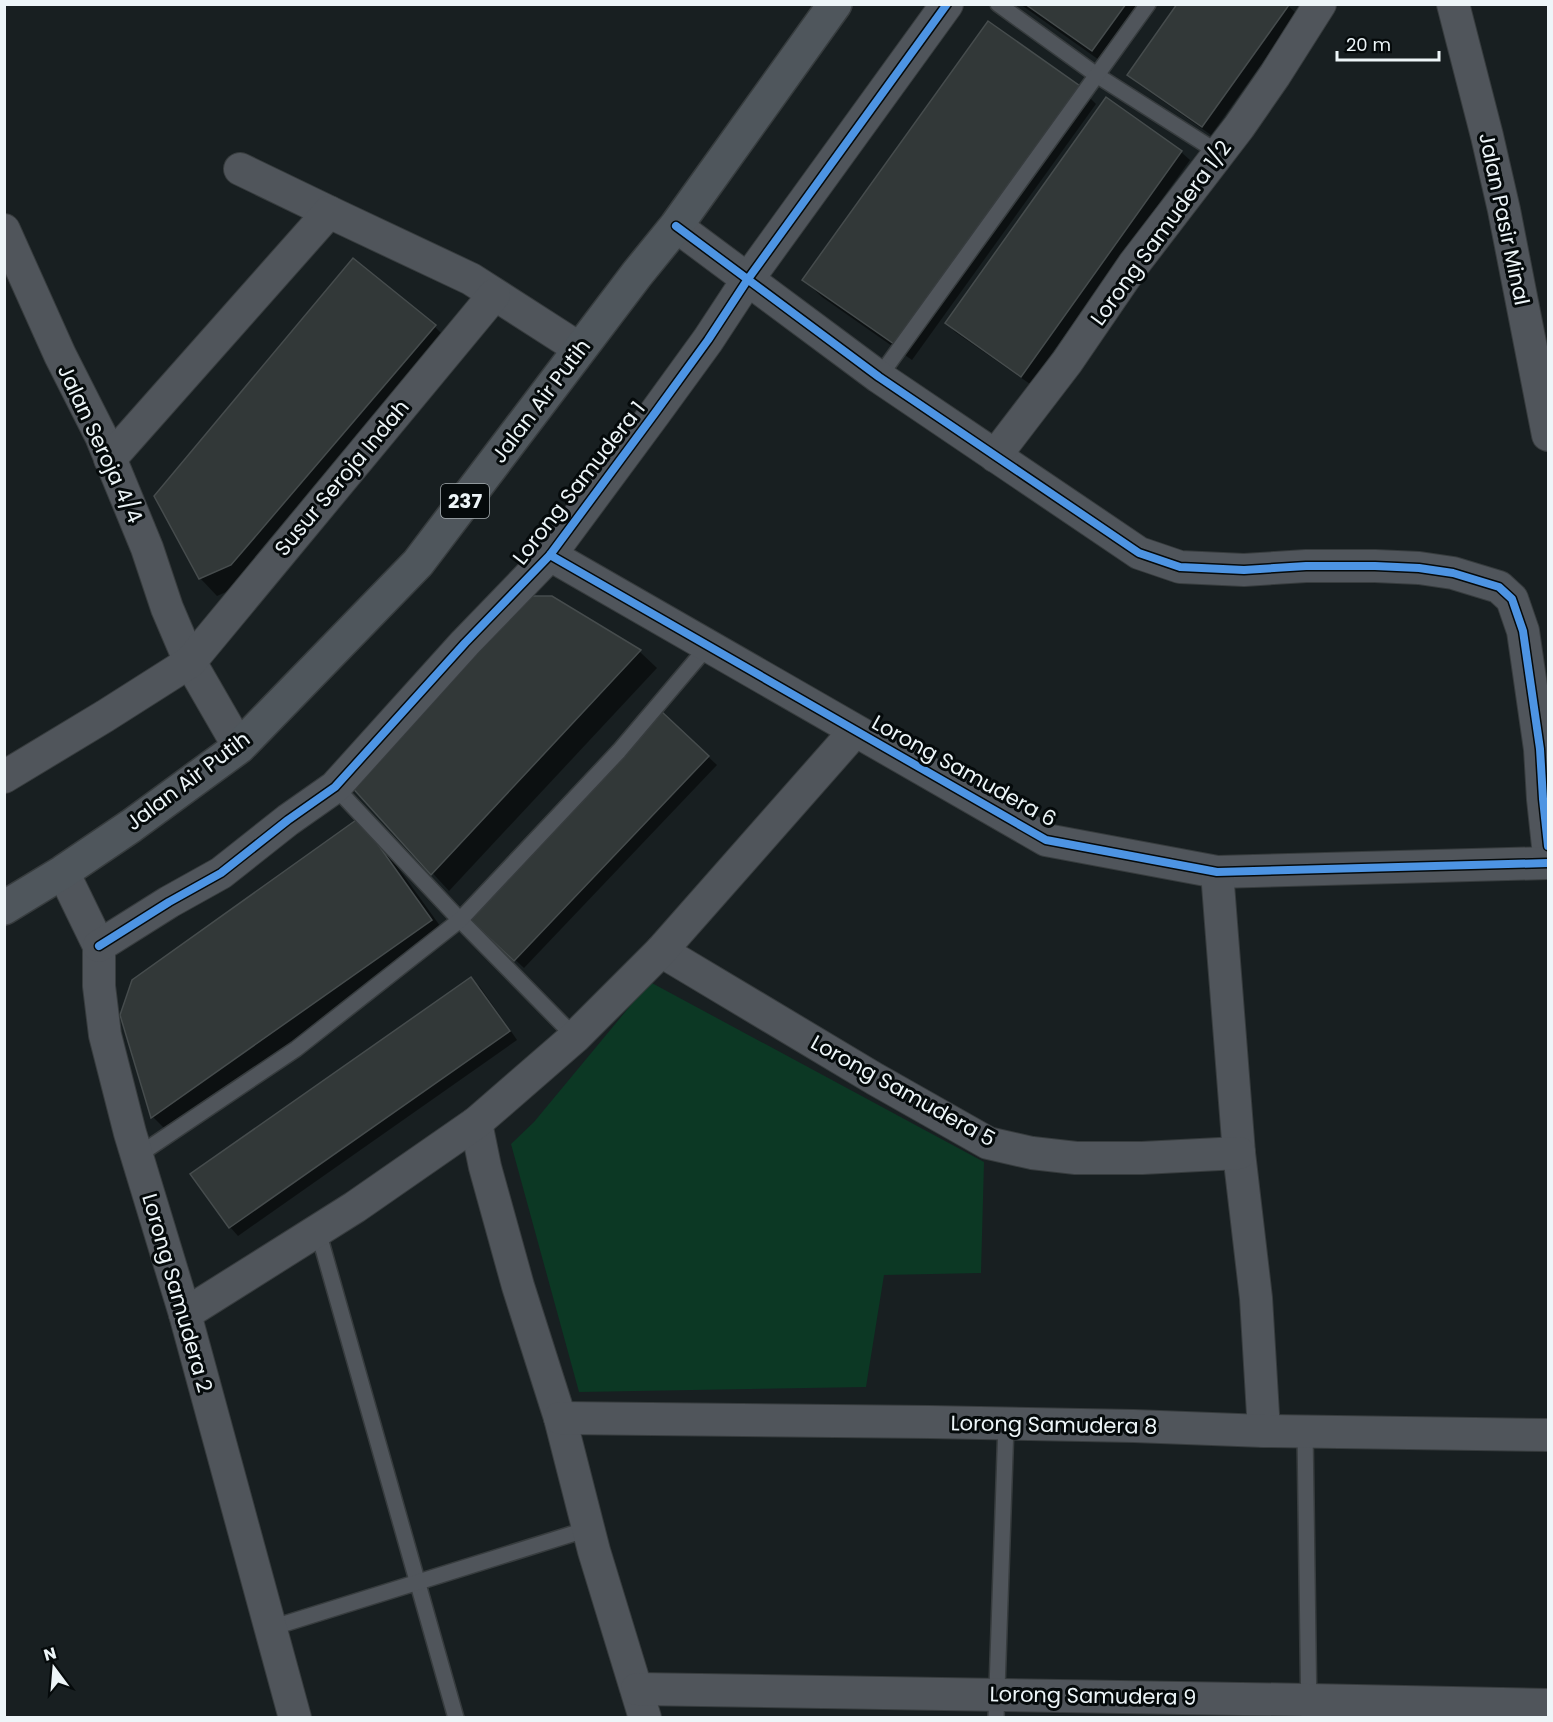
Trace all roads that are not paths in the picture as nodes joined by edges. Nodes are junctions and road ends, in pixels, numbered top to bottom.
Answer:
1 (835, 4) edge
2 (947, 4) edge
3 (998, 4) edge
4 (1148, 4) edge
5 (1320, 4) edge
6 (1453, 4) edge
7 (1098, 76) junction
8 (1219, 153) junction
9 (240, 169) dead end
10 (329, 212) junction
11 (676, 226) junction
12 (4, 230) edge
13 (748, 279) junction
14 (494, 295) junction
15 (580, 350) junction
16 (879, 377) junction
17 (1548, 435) edge
18 (995, 456) junction
19 (110, 459) junction
20 (550, 555) junction
21 (708, 646) junction
22 (190, 662) junction
23 (855, 731) junction
24 (239, 747) junction
25 (1544, 748) edge
26 (4, 777) edge
27 (335, 787) junction
28 (1548, 846) edge
29 (1548, 863) edge
30 (63, 872) junction
31 (1216, 872) junction
32 (4, 908) edge
33 (460, 920) junction
34 (99, 946) junction
35 (661, 951) junction
36 (575, 1037) junction
37 (476, 1123) junction
38 (1239, 1153) junction
39 (137, 1156) junction
40 (318, 1232) junction
41 (185, 1314) junction
42 (560, 1418) junction
43 (1006, 1424) junction
44 (1264, 1431) junction
45 (1305, 1431) junction
46 (1548, 1435) edge
47 (588, 1529) junction
48 (418, 1583) junction
49 (271, 1628) junction
50 (641, 1703) edge
51 (1548, 1705) edge
52 (996, 1706) edge
53 (1309, 1708) edge
54 (295, 1718) edge
55 (456, 1718) edge

1 - 11 main road, Jalan Air Putih / 237
2 - 13 street, Lorong Samudera 1
3 - 7 lane
4 - 7 lane
5 - 8 street, Lorong Samudera 1/2
6 - 17 street, Jalan Pasir Minal
7 - 8 lane
7 - 16 lane
8 - 18 street, Lorong Samudera 1/2
9 - 10 street
10 - 14 street
10 - 19 street
11 - 13 street
11 - 15 main road, Jalan Air Putih / 237
12 - 19 street, Jalan Seroja 4/4
13 - 16 street
13 - 20 street, Lorong Samudera 1
14 - 15 street
14 - 22 street, Susur Seroja Indah
15 - 24 main road, Jalan Air Putih / 237
16 - 18 street
18 - 25 street
19 - 22 street, Jalan Seroja 4/4
20 - 21 street, Lorong Samudera 6
20 - 27 street, Lorong Samudera 1
21 - 23 street, Lorong Samudera 6
21 - 33 lane
22 - 24 street, Jalan Seroja 4/4
22 - 26 street
23 - 31 street, Lorong Samudera 6
23 - 35 street
24 - 30 main road, Jalan Air Putih / 237
25 - 28 street
27 - 33 lane
27 - 34 street, Lorong Samudera 1
29 - 31 street, Lorong Samudera 6
30 - 32 main road, Jalan Air Putih / 237
30 - 34 street, Lorong Samudera 2
31 - 38 street
33 - 36 lane
33 - 39 lane
34 - 39 street, Lorong Samudera 2
35 - 36 street
35 - 38 street, Lorong Samudera 5
36 - 37 street
37 - 40 street
37 - 42 street
38 - 44 street
39 - 41 street, Lorong Samudera 2
40 - 41 street
40 - 48 lane
41 - 49 street, Lorong Samudera 2
42 - 43 street, Lorong Samudera 8
42 - 47 street
43 - 44 street, Lorong Samudera 8
43 - 52 lane
44 - 45 street, Lorong Samudera 8
45 - 46 street, Lorong Samudera 8
45 - 53 lane
47 - 48 lane
47 - 50 street
48 - 49 lane
48 - 55 lane
49 - 54 street, Lorong Samudera 2
50 - 52 street, Lorong Samudera 9
51 - 53 street, Lorong Samudera 9
52 - 53 street, Lorong Samudera 9

